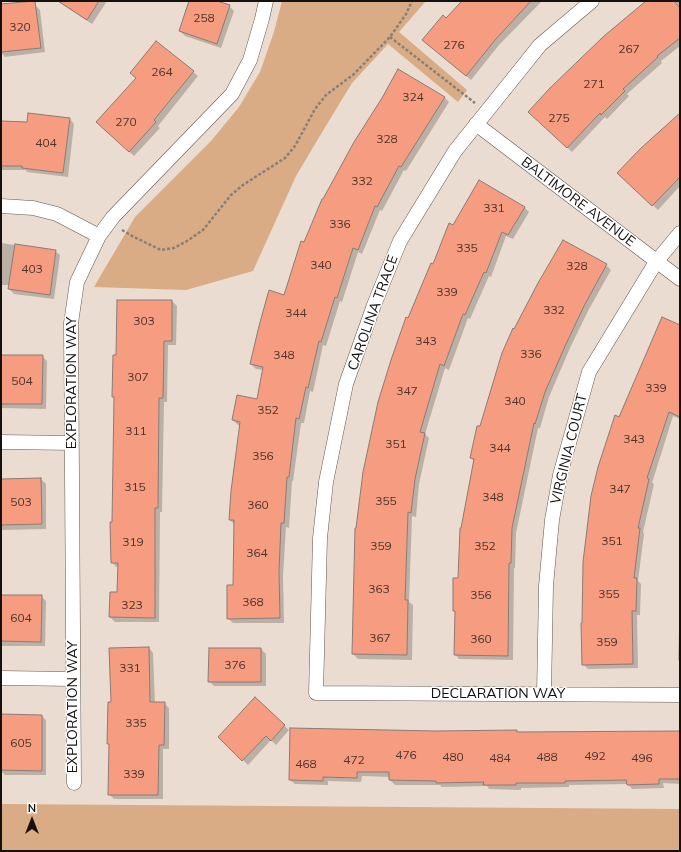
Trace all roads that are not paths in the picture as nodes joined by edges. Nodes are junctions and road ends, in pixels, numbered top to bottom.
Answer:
1 (266, 1) edge
2 (592, 1) edge
3 (476, 124) junction
4 (1, 206) edge
5 (680, 233) edge
6 (99, 236) junction
7 (656, 262) junction
8 (680, 279) edge
9 (1, 442) edge
10 (72, 443) junction
11 (1, 678) edge
12 (73, 679) junction
13 (316, 693) joint
14 (544, 694) junction
15 (680, 695) edge
16 (74, 783) dead end

1 - 6 street, EXPLORATION WAY
2 - 3 street, CAROLINA TRACE
3 - 7 street, BALTIMORE AVENUE
3 - 13 street, CAROLINA TRACE
4 - 6 street
5 - 7 street, VIRGINIA COURT
6 - 10 street, EXPLORATION WAY
7 - 8 street, BALTIMORE AVENUE
7 - 14 street, VIRGINIA COURT
9 - 10 street
10 - 12 street, EXPLORATION WAY
11 - 12 street
12 - 16 street, EXPLORATION WAY
13 - 14 street, DECLARATION WAY
14 - 15 street, DECLARATION WAY

